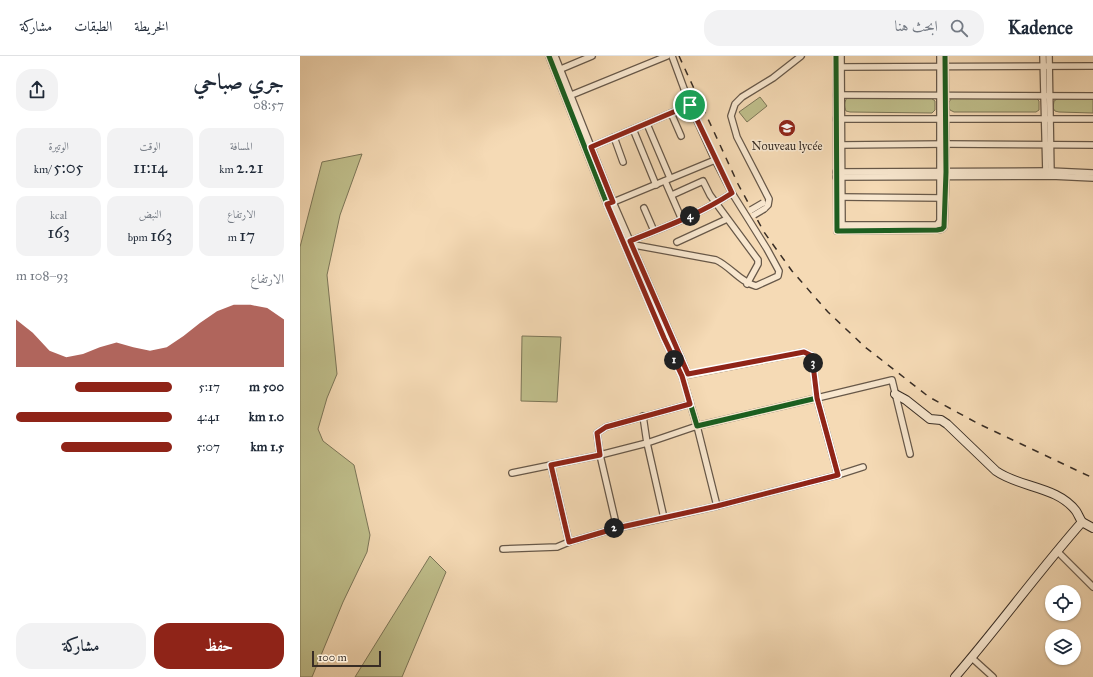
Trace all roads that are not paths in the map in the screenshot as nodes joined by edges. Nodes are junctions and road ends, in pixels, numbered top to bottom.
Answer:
1 (549, 56) edge
2 (555, 56) edge
3 (592, 56) edge
4 (667, 56) edge
5 (672, 56) edge
6 (801, 56) edge
7 (836, 56) edge
8 (841, 56) edge
9 (940, 56) edge
10 (945, 56) edge
11 (1043, 56) edge
12 (1049, 56) edge
13 (942, 66) junction
14 (1046, 66) junction
15 (1093, 66) edge
16 (842, 67) junction
17 (561, 69) junction
18 (571, 95) junction
19 (838, 95) junction
20 (943, 95) junction
21 (1047, 95) junction
22 (1093, 96) edge
23 (564, 98) junction
24 (690, 105) junction
25 (671, 113) junction
26 (838, 119) junction
27 (1047, 119) junction
28 (1093, 119) edge
29 (943, 120) junction
30 (647, 124) junction
31 (633, 129) junction
32 (681, 136) dead end
33 (614, 137) junction
34 (943, 144) junction
35 (1048, 144) junction
36 (841, 145) junction
37 (1093, 145) edge
38 (591, 147) junction
39 (715, 160) junction
40 (623, 162) dead end
41 (1093, 173) edge
42 (838, 174) junction
43 (943, 174) junction
44 (1048, 174) junction
45 (1093, 178) edge
46 (668, 180) junction
47 (656, 185) junction
48 (732, 193) junction
49 (672, 195) junction
50 (842, 198) junction
51 (943, 198) junction
52 (610, 203) junction
53 (717, 203) junction
54 (644, 208) dead end
55 (746, 216) junction
56 (727, 219) junction
57 (682, 220) junction
58 (842, 228) junction
59 (654, 231) junction
60 (677, 242) dead end
61 (629, 243) junction
62 (747, 284) junction
63 (688, 374) junction
64 (682, 376) junction
65 (895, 394) junction
66 (817, 398) junction
67 (690, 404) junction
68 (643, 416) junction
69 (697, 426) junction
70 (647, 443) junction
71 (910, 454) dead end
72 (600, 455) junction
73 (551, 465) junction
74 (863, 467) dead end
75 (512, 473) dead end
76 (838, 475) junction
77 (717, 506) junction
78 (664, 518) junction
79 (1082, 522) junction
80 (617, 528) junction
81 (1093, 528) edge
82 (569, 542) junction
83 (502, 549) dead end
84 (1058, 551) junction
85 (1093, 587) edge
86 (972, 658) junction
87 (955, 677) edge
88 (993, 677) edge

1 - 23 street
2 - 17 street
3 - 17 street
4 - 18 street
5 - 24 street
6 - 55 street, bridge
7 - 19 street
8 - 16 street
9 - 13 street
10 - 13 street
11 - 14 street
12 - 14 street
13 - 14 street
13 - 16 street
13 - 20 street
14 - 15 street
14 - 21 street
16 - 19 street
17 - 18 street
18 - 23 street
18 - 38 street
19 - 20 street
19 - 26 street
20 - 21 street
20 - 29 street
20 - 29 street
21 - 22 street
21 - 27 street
23 - 52 street
24 - 25 street
24 - 39 street
25 - 30 street
25 - 32 street
26 - 29 street
26 - 36 street
26 - 42 street
27 - 28 street
27 - 29 street
27 - 35 street
29 - 34 street
30 - 31 street
30 - 46 street
31 - 33 street
31 - 47 street
33 - 38 street
33 - 40 street
34 - 35 street
34 - 36 street
34 - 43 street
35 - 37 street
35 - 44 street
36 - 42 street
38 - 52 street
39 - 46 street
39 - 48 street
41 - 44 street
42 - 43 street
42 - 50 street
42 - 58 street
43 - 44 street
43 - 51 street
44 - 45 street
46 - 47 street
46 - 49 street
47 - 52 street
48 - 53 street
48 - 55 street
49 - 53 street
49 - 57 street
50 - 51 street
50 - 58 street
51 - 58 street
52 - 61 street
53 - 56 street
53 - 57 street
54 - 59 street
55 - 62 street
56 - 60 street
56 - 62 street
57 - 59 street
59 - 61 street
61 - 62 street
61 - 63 street
61 - 64 street
63 - 64 street
63 - 66 street
64 - 67 street
65 - 66 street
65 - 71 street
65 - 79 street
66 - 69 street
66 - 76 street
67 - 68 street
67 - 69 street
68 - 70 street
68 - 72 street
69 - 70 street
69 - 77 street
70 - 72 street
70 - 78 street
72 - 73 street
72 - 80 street
73 - 75 street
73 - 82 street
74 - 76 street
76 - 77 street
77 - 78 street
78 - 80 street
79 - 81 street
79 - 84 street
80 - 82 street
82 - 83 street
84 - 85 street
84 - 86 street
86 - 87 street
86 - 88 street

